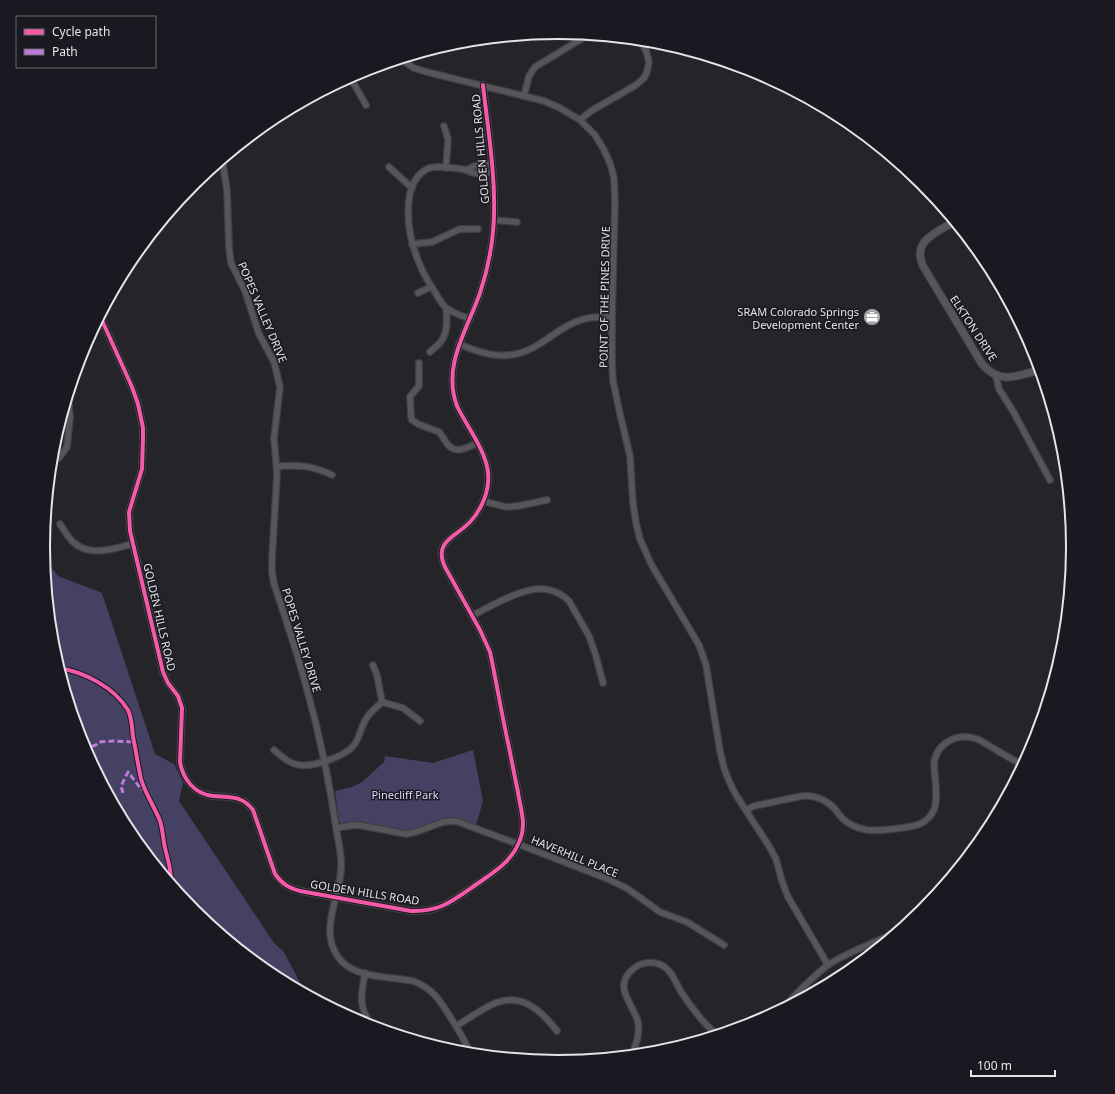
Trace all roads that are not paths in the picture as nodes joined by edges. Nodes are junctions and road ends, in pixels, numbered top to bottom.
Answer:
1 (580, 40) edge
2 (644, 47) edge
3 (405, 62) edge
4 (353, 82) edge
5 (483, 85) junction
6 (524, 96) junction
7 (366, 105) dead end
8 (580, 120) junction
9 (444, 126) dead end
10 (492, 164) junction
11 (223, 165) edge
12 (389, 167) dead end
13 (446, 168) junction
14 (466, 170) junction
15 (493, 172) junction
16 (412, 188) junction
17 (494, 220) junction
18 (517, 222) dead end
19 (948, 223) edge
20 (950, 225) edge
21 (945, 228) junction
22 (478, 230) dead end
23 (412, 244) junction
24 (431, 287) junction
25 (418, 293) dead end
26 (446, 308) junction
27 (612, 317) junction
28 (470, 319) junction
29 (103, 323) edge
30 (459, 344) junction
31 (430, 352) dead end
32 (419, 363) dead end
33 (1034, 371) edge
34 (996, 376) junction
35 (69, 408) edge
36 (477, 443) junction
37 (60, 458) dead end
38 (277, 466) junction
39 (332, 475) dead end
40 (1050, 480) dead end
41 (547, 500) dead end
42 (483, 501) junction
43 (60, 524) dead end
44 (133, 544) junction
45 (472, 616) junction
46 (373, 665) dead end
47 (603, 683) dead end
48 (382, 702) junction
49 (420, 720) dead end
50 (274, 750) dead end
51 (325, 761) junction
52 (1017, 762) edge
53 (746, 810) junction
54 (336, 828) junction
55 (518, 844) junction
56 (336, 898) junction
57 (879, 940) edge
58 (724, 945) dead end
59 (828, 965) junction
60 (365, 974) junction
61 (795, 996) edge
62 (366, 1017) edge
63 (456, 1026) junction
64 (557, 1031) dead end
65 (712, 1031) edge
66 (467, 1047) edge
67 (634, 1049) edge

1 - 6 street
2 - 8 street
3 - 5 street, POINT OF THE PINES DRIVE
4 - 7 street
5 - 6 street, POINT OF THE PINES DRIVE
5 - 10 street, GOLDEN HILLS ROAD
6 - 8 street, POINT OF THE PINES DRIVE
8 - 27 street, POINT OF THE PINES DRIVE
9 - 13 street
10 - 14 street
10 - 15 street, GOLDEN HILLS ROAD
11 - 38 street, POPES VALLEY DRIVE
12 - 16 street
13 - 14 street
13 - 16 street
14 - 15 street
15 - 17 street, GOLDEN HILLS ROAD
16 - 23 street
17 - 18 street
17 - 28 street, GOLDEN HILLS ROAD
19 - 21 street
20 - 21 street
21 - 34 street, ELKTON DRIVE
22 - 23 street
23 - 24 street
24 - 25 street
24 - 26 street
26 - 28 street
26 - 31 street
27 - 30 street
27 - 53 street, POINT OF THE PINES DRIVE
28 - 30 street, GOLDEN HILLS ROAD
29 - 44 street, GOLDEN HILLS ROAD
30 - 36 street, GOLDEN HILLS ROAD
32 - 36 street
33 - 34 street, ELKTON DRIVE
34 - 40 street
35 - 37 street
36 - 42 street, GOLDEN HILLS ROAD
38 - 39 street
38 - 51 street, POPES VALLEY DRIVE
41 - 42 street
42 - 45 street, GOLDEN HILLS ROAD
43 - 44 street
44 - 56 street, GOLDEN HILLS ROAD
45 - 47 street
45 - 55 street, GOLDEN HILLS ROAD
46 - 48 street
48 - 49 street
48 - 51 street
50 - 51 street
51 - 54 street, POPES VALLEY DRIVE
52 - 53 street
53 - 59 street, POINT OF THE PINES DRIVE
54 - 55 street, HAVERHILL PLACE
54 - 56 street, POPES VALLEY DRIVE
55 - 56 street, GOLDEN HILLS ROAD
55 - 58 street, HAVERHILL PLACE
56 - 60 street, POPES VALLEY DRIVE
57 - 59 street
59 - 61 street
60 - 62 street
60 - 63 street, POPES VALLEY DRIVE
63 - 64 street
63 - 66 street, POPES VALLEY DRIVE
65 - 67 street

